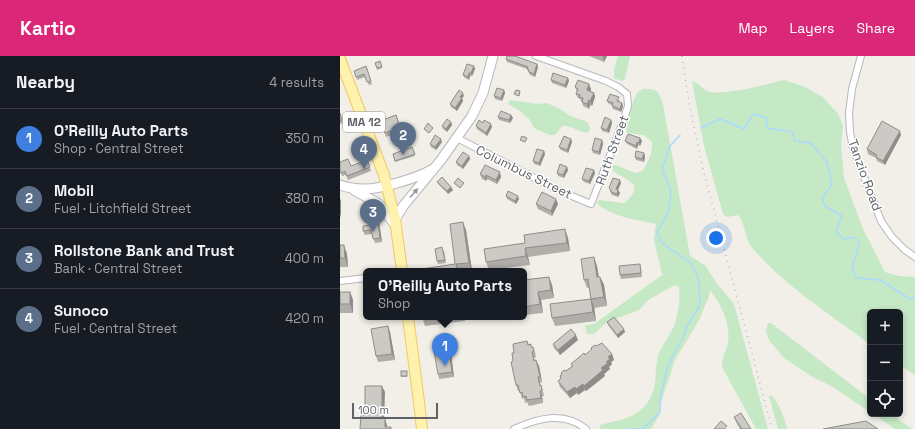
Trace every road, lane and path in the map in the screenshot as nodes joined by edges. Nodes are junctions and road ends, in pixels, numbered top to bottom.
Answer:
1 (493, 56) edge
2 (536, 56) edge
3 (861, 56) edge
4 (340, 59) edge
5 (457, 138) junction
6 (435, 167) junction
7 (340, 185) edge
8 (386, 185) junction
9 (351, 188) junction
10 (591, 204) joint
11 (395, 222) junction
12 (915, 257) edge
13 (402, 268) edge
14 (363, 278) edge
15 (340, 281) edge
16 (408, 320) edge
17 (422, 429) edge
18 (514, 429) edge
19 (586, 429) edge

1 - 5 main road
2 - 10 street, Ruth Street
3 - 12 street, Tanzio Road
4 - 8 main road, MA 12
5 - 6 main road
5 - 10 street, Columbus Street
6 - 8 main road
11 -> 6 main road
7 - 9 main road
8 - 9 main road
8 - 11 main road, MA 12
9 - 11 main road
11 - 13 main road, MA 12
14 - 15 street
16 - 17 main road
18 - 19 street

